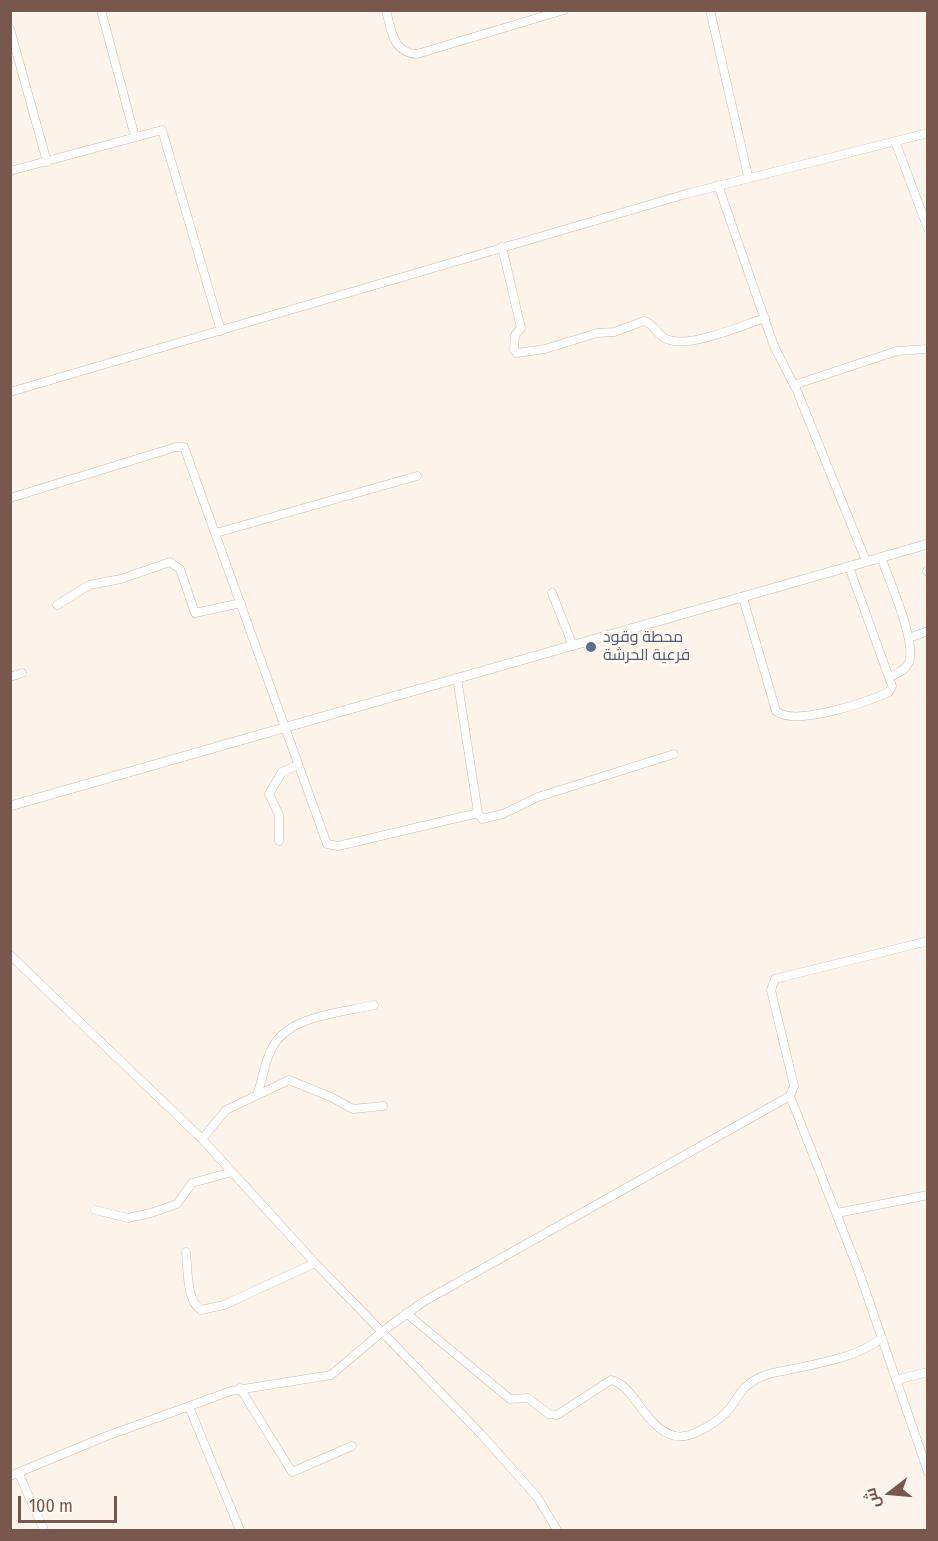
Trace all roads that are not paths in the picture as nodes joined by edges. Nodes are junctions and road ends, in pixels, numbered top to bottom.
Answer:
1 (101, 10) edge
2 (387, 10) edge
3 (564, 10) edge
4 (710, 10) edge
5 (10, 29) edge
6 (927, 133) edge
7 (135, 137) junction
8 (895, 141) junction
9 (46, 162) junction
10 (10, 171) edge
11 (748, 177) junction
12 (718, 185) junction
13 (927, 229) edge
14 (502, 247) junction
15 (765, 318) junction
16 (221, 331) junction
17 (927, 349) edge
18 (794, 385) junction
19 (10, 392) edge
20 (417, 476) dead end
21 (10, 498) edge
22 (216, 533) junction
23 (927, 544) edge
24 (881, 557) junction
25 (866, 561) junction
26 (849, 567) junction
27 (552, 593) dead end
28 (743, 598) junction
29 (241, 603) junction
30 (57, 605) dead end
31 (927, 631) edge
32 (909, 638) junction
33 (573, 646) junction
34 (22, 673) dead end
35 (10, 677) edge
36 (889, 677) junction
37 (457, 678) junction
38 (285, 728) junction
39 (674, 753) dead end
40 (298, 765) junction
41 (10, 806) edge
42 (478, 813) junction
43 (279, 841) dead end
44 (927, 941) edge
45 (10, 955) edge
46 (374, 1005) dead end
47 (257, 1094) junction
48 (790, 1096) junction
49 (383, 1106) dead end
50 (202, 1139) junction
51 (232, 1172) junction
52 (927, 1195) edge
53 (95, 1210) dead end
54 (837, 1213) junction
55 (186, 1252) dead end
56 (315, 1263) junction
57 (406, 1313) junction
58 (383, 1331) junction
59 (882, 1338) junction
60 (927, 1372) edge
61 (896, 1380) junction
62 (240, 1388) junction
63 (189, 1407) junction
64 (352, 1446) dead end
65 (927, 1472) edge
66 (15, 1475) edge
67 (44, 1530) edge
68 (240, 1530) edge
69 (557, 1530) edge

1 - 7 street
2 - 3 street
4 - 11 street
5 - 9 street
6 - 8 street
7 - 9 street
7 - 16 street
8 - 11 street
8 - 13 street
9 - 10 street
11 - 12 street
12 - 14 street
12 - 15 street
14 - 15 street
14 - 16 street
15 - 18 street
16 - 19 street
17 - 18 street
18 - 25 street
20 - 22 street
21 - 22 street
22 - 29 street
23 - 24 street
24 - 25 street
24 - 32 street
25 - 26 street
26 - 28 street
26 - 36 street
27 - 33 street
28 - 33 street
28 - 36 street
29 - 30 street
29 - 38 street
31 - 32 street
32 - 36 street
33 - 37 street
34 - 35 street
37 - 38 street
37 - 42 street
38 - 40 street
38 - 41 street
39 - 42 street
40 - 42 street
40 - 43 street
44 - 48 street
45 - 50 street
46 - 47 street
47 - 49 street
47 - 50 street
48 - 54 street
48 - 57 street
50 - 51 street
51 - 53 street
51 - 56 street
52 - 54 street
54 - 59 street
55 - 56 street
56 - 58 street
57 - 58 street
57 - 59 street
58 - 62 street
58 - 69 street
59 - 61 street
60 - 61 street
61 - 65 street
62 - 63 street
62 - 64 street
63 - 66 street
63 - 68 street
66 - 67 street

